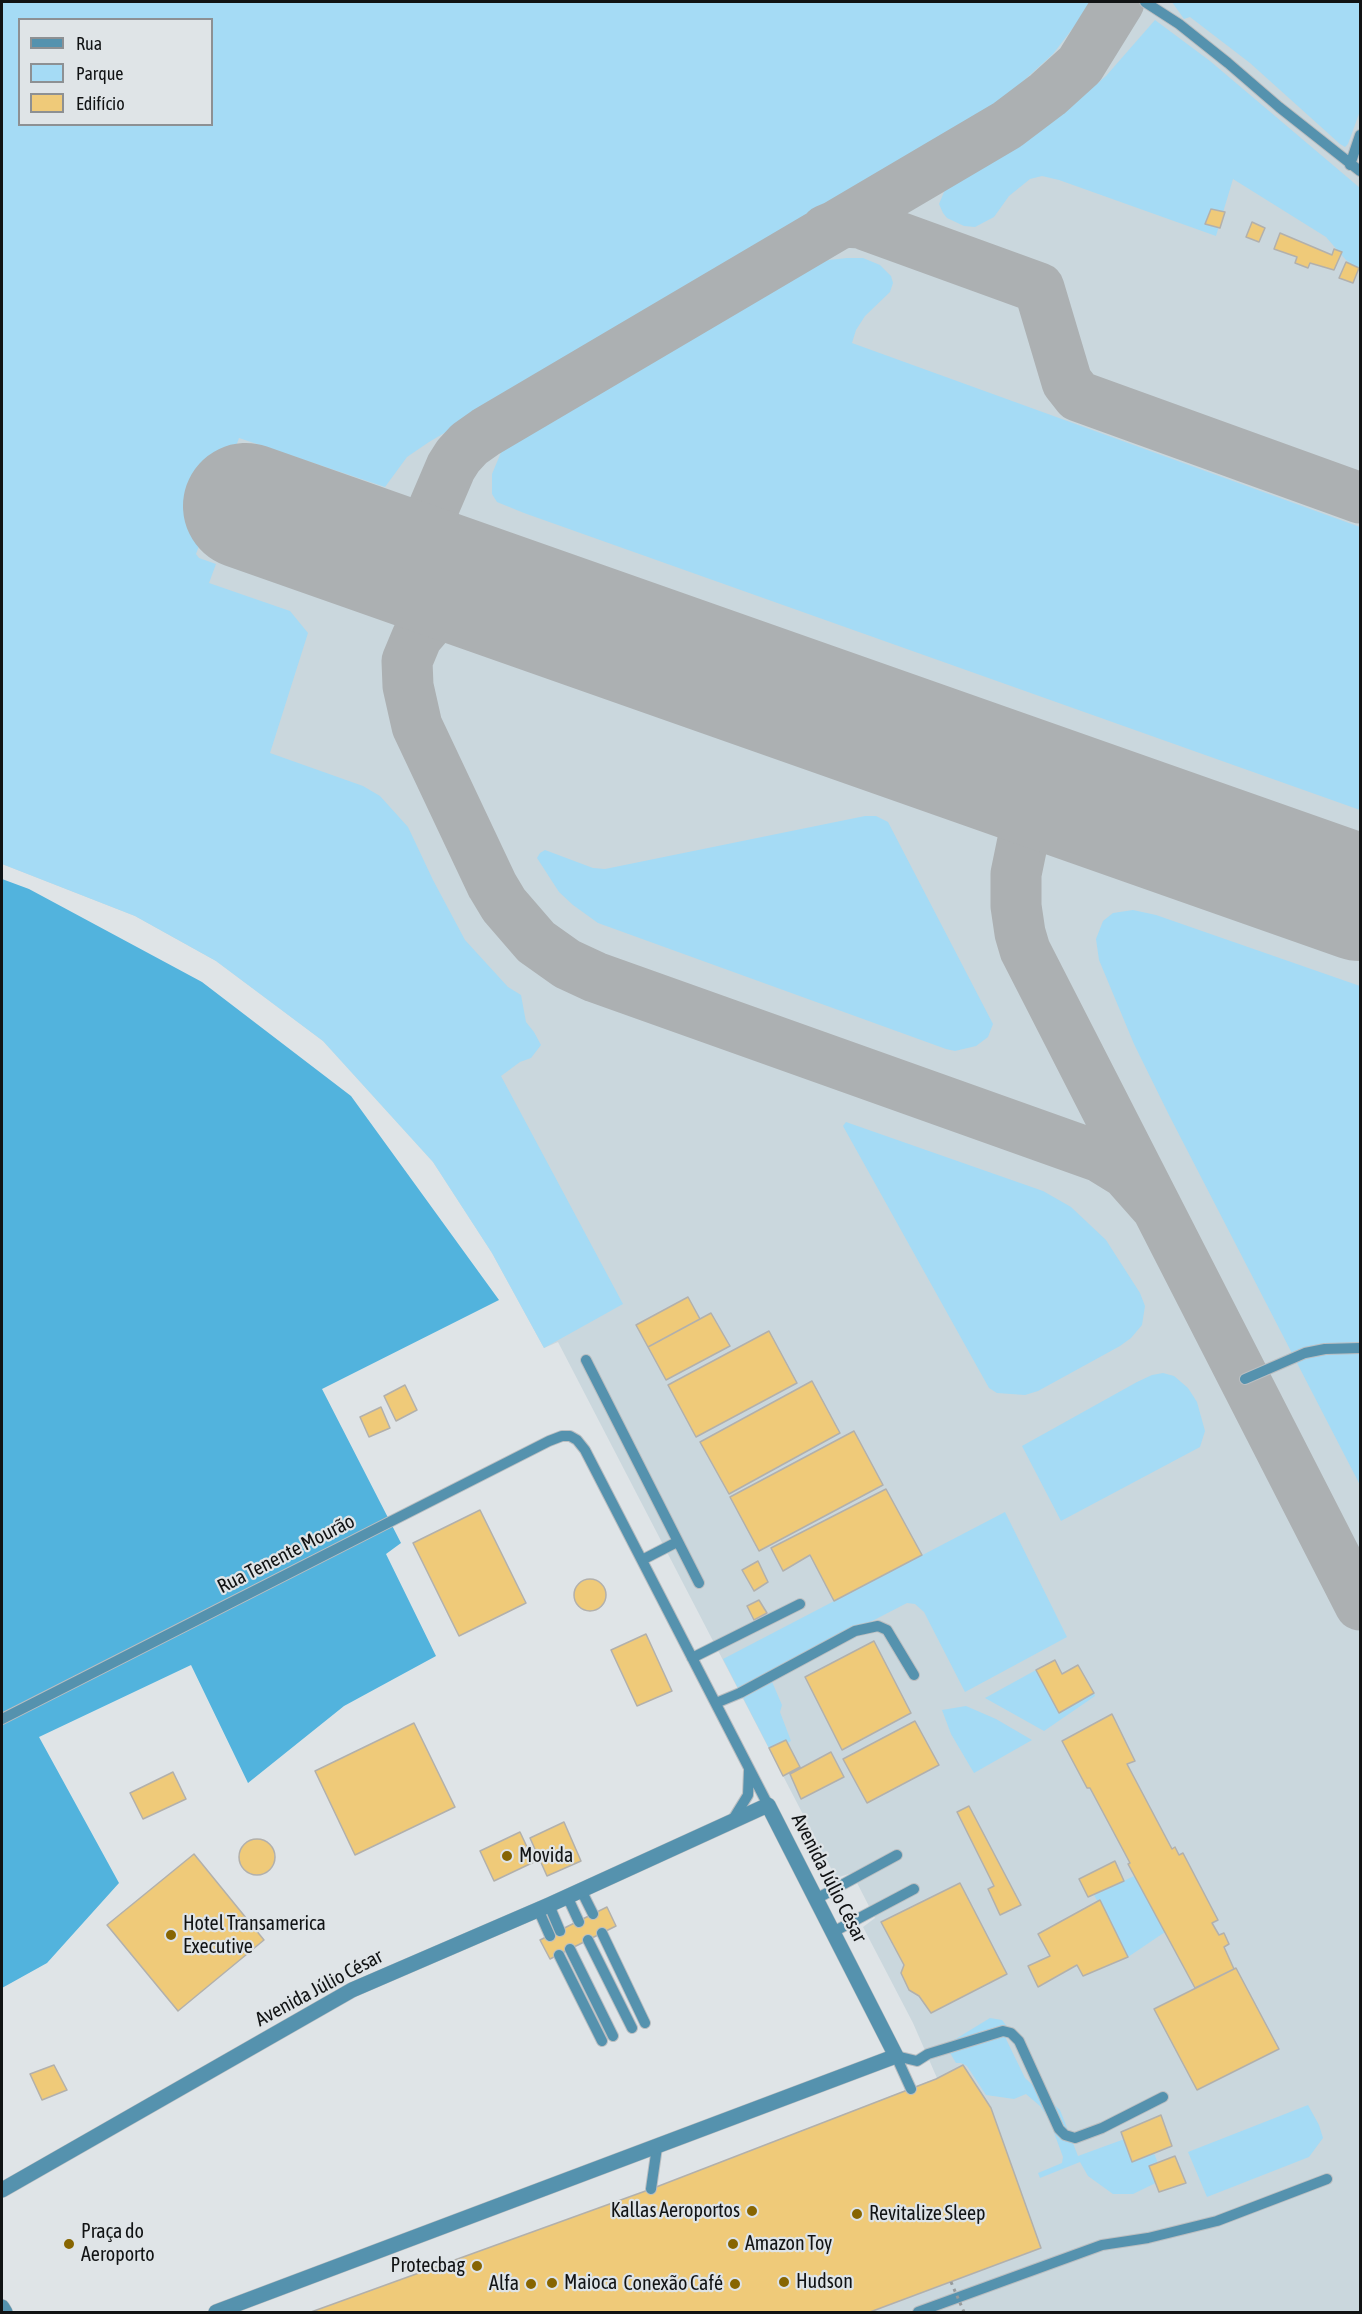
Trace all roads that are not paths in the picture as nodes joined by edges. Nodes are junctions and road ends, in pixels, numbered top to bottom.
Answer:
1 (1145, 2) edge
2 (1360, 135) edge
3 (1350, 165) junction
4 (1360, 171) edge
5 (1360, 1348) edge
6 (586, 1360) dead end
7 (1245, 1379) dead end
8 (677, 1542) junction
9 (642, 1560) junction
10 (699, 1583) dead end
11 (800, 1604) dead end
12 (692, 1658) junction
13 (914, 1675) dead end
14 (716, 1703) junction
15 (2, 1719) edge
16 (749, 1766) junction
17 (768, 1805) junction
18 (731, 1822) junction
19 (897, 1855) dead end
20 (914, 1889) dead end
21 (574, 1893) junction
22 (816, 1899) junction
23 (544, 1907) junction
24 (593, 1914) dead end
25 (579, 1922) dead end
26 (560, 1931) dead end
27 (833, 1932) junction
28 (602, 1933) dead end
29 (550, 1936) dead end
30 (588, 1940) dead end
31 (570, 1949) dead end
32 (559, 1955) dead end
33 (645, 2023) dead end
34 (632, 2028) dead end
35 (613, 2036) dead end
36 (602, 2041) dead end
37 (896, 2056) junction
38 (911, 2089) dead end
39 (1163, 2097) dead end
40 (657, 2147) junction
41 (1327, 2179) dead end
42 (651, 2189) dead end
43 (2, 2190) edge
44 (2, 2307) edge
45 (5, 2313) edge
46 (216, 2313) edge
47 (918, 2313) edge

1 - 3 lane
2 - 3 lane
3 - 4 lane
5 - 7 lane
6 - 8 lane
8 - 9 lane
8 - 10 lane
9 - 12 lane
9 - 15 lane, Rua Tenente Mourão
11 - 12 lane
12 - 14 lane
13 - 14 lane
14 - 16 lane
16 - 17 lane
16 - 18 lane
17 - 18 street, Avenida Júlio César
17 - 22 street, Avenida Júlio César
18 - 21 street, Avenida Júlio César
19 - 22 lane
20 - 27 lane
21 - 23 street, Avenida Júlio César
21 - 24 lane
21 - 25 lane
22 - 27 street, Avenida Júlio César
23 - 26 lane
23 - 29 lane
23 - 43 street, Avenida Júlio César
27 - 37 street, Avenida Júlio César
28 - 33 lane
30 - 34 lane
31 - 35 lane
32 - 36 lane
37 - 38 lane
37 - 39 lane
37 - 40 street
40 - 42 lane
40 - 46 street
41 - 47 lane
44 - 45 street

